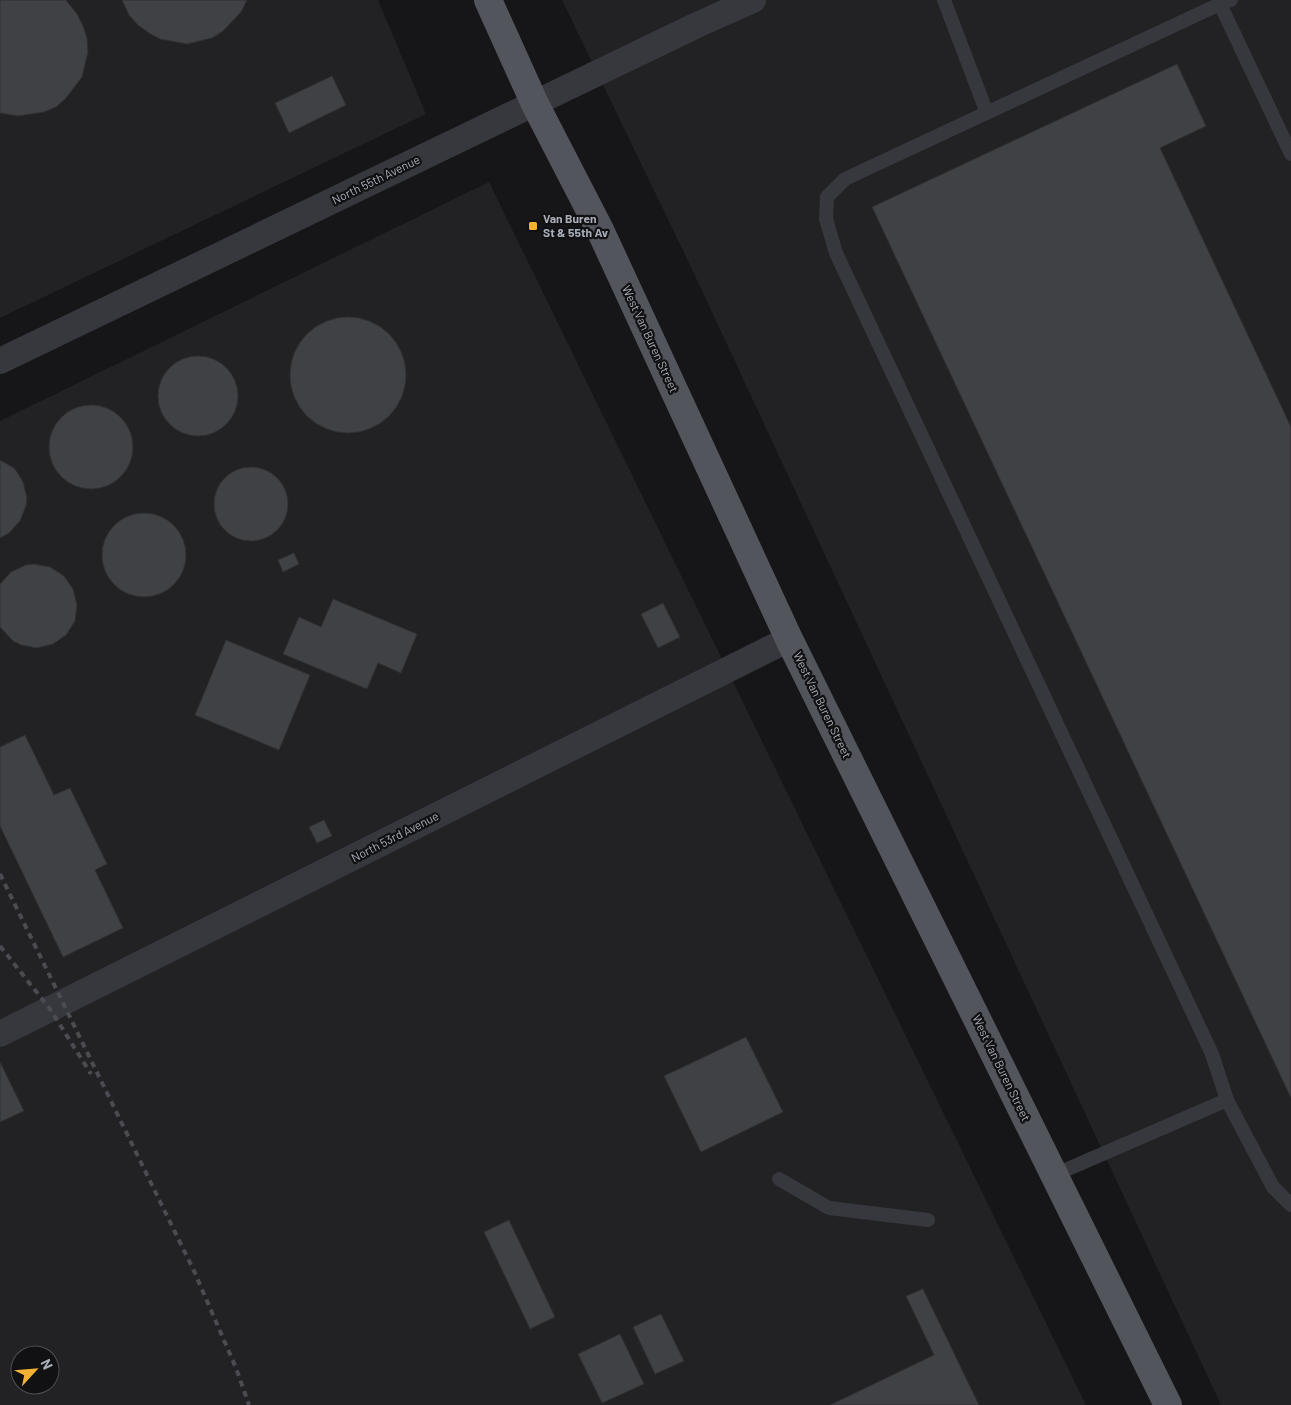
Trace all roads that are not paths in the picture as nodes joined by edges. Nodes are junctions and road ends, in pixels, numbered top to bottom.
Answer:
1 (488, 0) edge
2 (753, 0) edge
3 (944, 0) edge
4 (1224, 1) edge
5 (535, 104) junction
6 (987, 113) junction
7 (1291, 154) edge
8 (0, 361) edge
9 (789, 638) junction
10 (0, 1034) edge
11 (1227, 1100) junction
12 (1054, 1175) junction
13 (779, 1179) dead end
14 (1291, 1205) edge
15 (928, 1220) dead end
16 (1168, 1405) edge

1 - 5 main road, West Van Buren Street
2 - 5 street, North 55th Avenue
3 - 6 lane
4 - 6 lane
4 - 7 lane
5 - 8 street, North 55th Avenue
5 - 9 main road, West Van Buren Street
6 - 11 lane
9 - 10 street, North 53rd Avenue
9 - 12 main road, West Van Buren Street
11 - 12 lane
11 - 14 lane
12 - 16 main road, West Van Buren Street
13 - 15 lane

